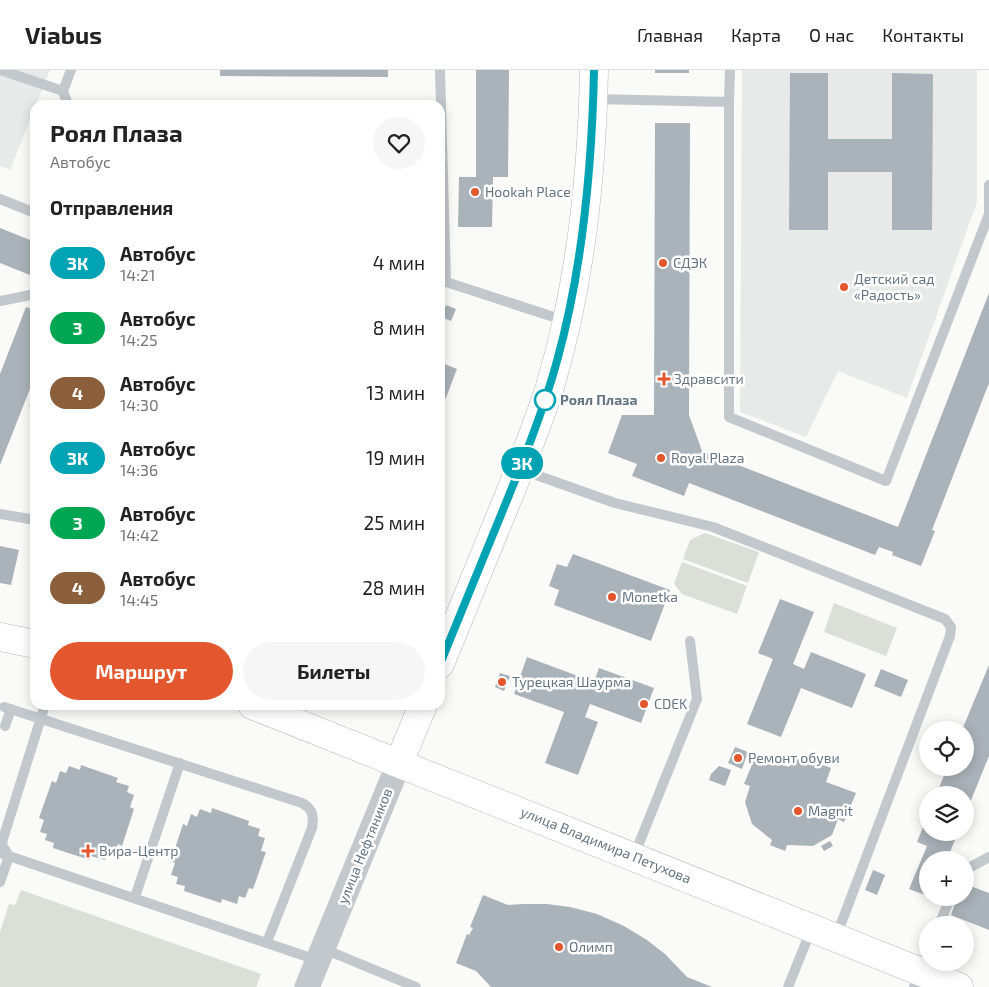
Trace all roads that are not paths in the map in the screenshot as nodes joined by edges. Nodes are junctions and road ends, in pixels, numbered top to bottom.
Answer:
1 (0, 70) edge
2 (71, 70) edge
3 (440, 70) edge
4 (594, 70) edge
5 (730, 70) edge
6 (63, 91) junction
7 (593, 99) junction
8 (66, 100) edge
9 (440, 100) edge
10 (729, 102) junction
11 (989, 185) edge
12 (0, 199) edge
13 (30, 211) edge
14 (445, 282) edge
15 (30, 295) edge
16 (0, 301) edge
17 (566, 322) junction
18 (520, 469) junction
19 (0, 514) edge
20 (30, 519) edge
21 (0, 637) edge
22 (690, 641) dead end
23 (30, 643) edge
24 (445, 652) edge
25 (44, 710) edge
26 (265, 710) edge
27 (421, 710) edge
28 (41, 719) junction
29 (5, 726) dead end
30 (180, 763) junction
31 (399, 763) junction
32 (4, 854) edge
33 (633, 857) junction
34 (989, 857) edge
35 (974, 865) edge
36 (0, 882) edge
37 (135, 897) junction
38 (824, 933) junction
39 (267, 942) junction
40 (320, 954) junction
41 (919, 970) edge
42 (921, 971) edge
43 (307, 987) edge
44 (416, 987) edge
45 (788, 987) edge
46 (958, 987) edge

1 - 6 lane
2 - 6 lane
3 - 9 lane
4 - 7 main road
5 - 10 lane
6 - 8 lane
7 - 10 lane
7 - 17 main road
10 - 11 lane
12 - 13 lane
14 - 17 lane
15 - 16 lane
17 - 18 main road
18 - 24 main road
18 - 38 lane
19 - 20 lane
21 - 23 main road
22 - 33 lane
25 - 28 lane
26 - 31 main road, улица Владимира Петухова
27 - 31 main road, улица Нефтяников
28 - 29 lane
28 - 30 lane
28 - 32 lane
30 - 37 lane
30 - 39 lane
31 - 33 main road, улица Владимира Петухова
31 - 40 street, улица Нефтяников
32 - 36 lane
32 - 37 lane
33 - 38 main road, улица Владимира Петухова
34 - 35 lane
37 - 39 lane
38 - 41 main road, улица Владимира Петухова
38 - 45 lane
39 - 40 lane
40 - 43 street, улица Нефтяников
40 - 44 lane
42 - 46 main road, улица Владимира Петухова

